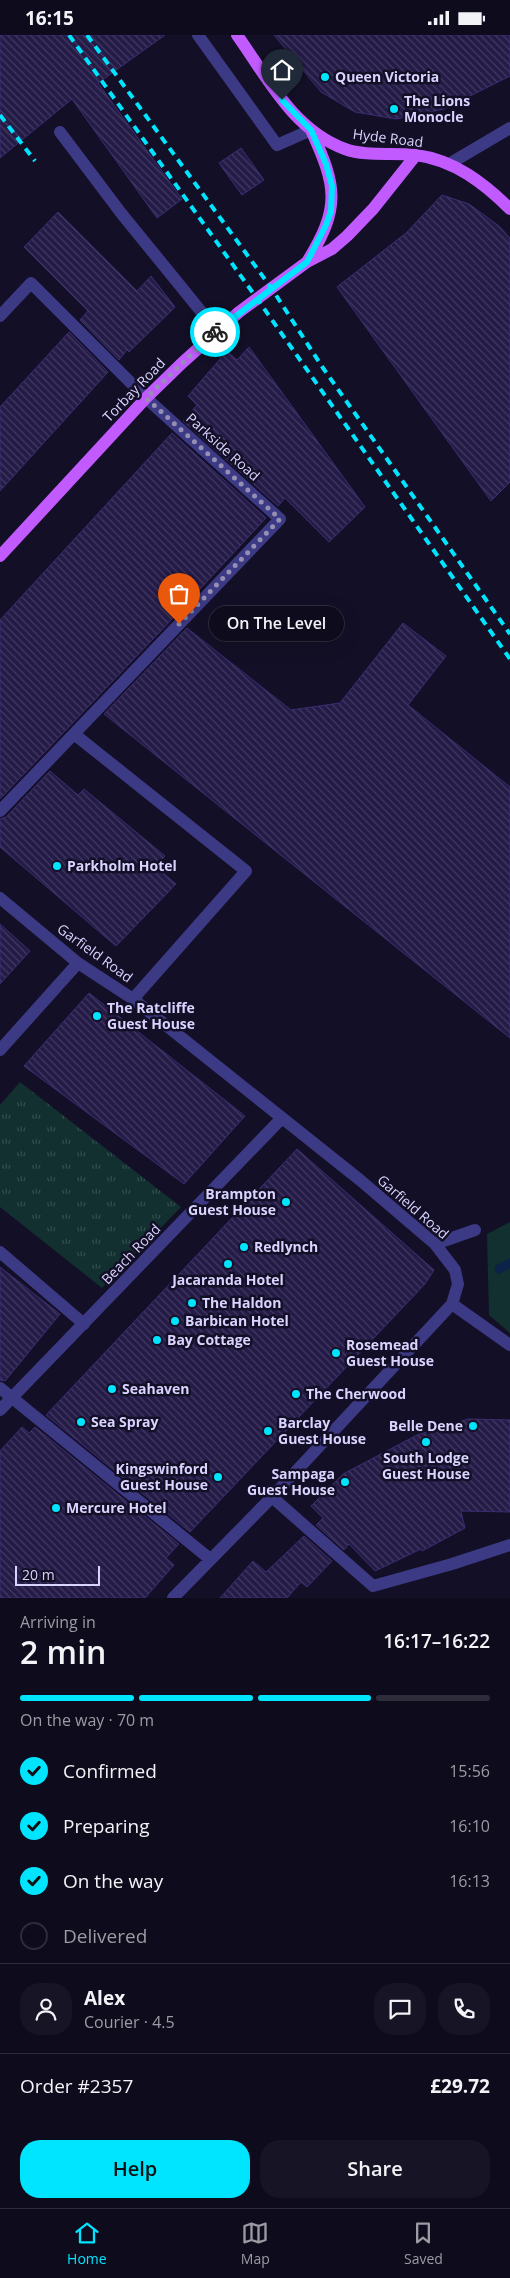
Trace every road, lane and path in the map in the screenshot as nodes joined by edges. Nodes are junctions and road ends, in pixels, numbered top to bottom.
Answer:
1 (198, 35) edge
2 (237, 35) edge
3 (510, 128) edge
4 (311, 130) junction
5 (60, 132) dead end
6 (416, 155) junction
7 (449, 163) junction
8 (510, 209) edge
9 (307, 262) junction
10 (0, 316) edge
11 (216, 331) junction
12 (146, 398) junction
13 (0, 556) edge
14 (74, 734) junction
15 (0, 811) edge
16 (0, 898) edge
17 (78, 963) junction
18 (133, 999) junction
19 (0, 1050) edge
20 (282, 1118) junction
21 (475, 1231) dead end
22 (435, 1244) junction
23 (0, 1252) edge
24 (452, 1304) junction
25 (84, 1324) junction
26 (510, 1345) edge
27 (0, 1388) edge
28 (12, 1397) junction
29 (0, 1410) edge
30 (272, 1497) junction
31 (510, 1545) edge
32 (210, 1559) junction
33 (173, 1598) edge

1 - 4 street
2 - 4 main road
3 - 7 street
4 - 6 main road, Hyde Road
4 - 9 main road, Torbay Road
5 - 11 street
6 - 7 main road, Hyde Road
6 - 9 main road, Torbay Road
7 - 8 main road, Hyde Road
9 - 11 main road, Torbay Road
10 - 12 street, Parkside Road
11 - 12 main road, Torbay Road
12 - 13 main road, Torbay Road
12 - 14 street, Parkside Road
14 - 15 street
14 - 18 street
16 - 17 street, Garfield Road
17 - 18 street, Garfield Road
17 - 19 street
18 - 20 street, Garfield Road
20 - 22 street, Garfield Road
20 - 25 street, Beach Road
21 - 22 street
22 - 24 street, Garfield Road
23 - 25 street
24 - 26 street
24 - 30 street
25 - 28 street, Beach Road
27 - 28 street
28 - 29 street, Beach Road
28 - 32 street
30 - 31 street
30 - 32 street
32 - 33 street

